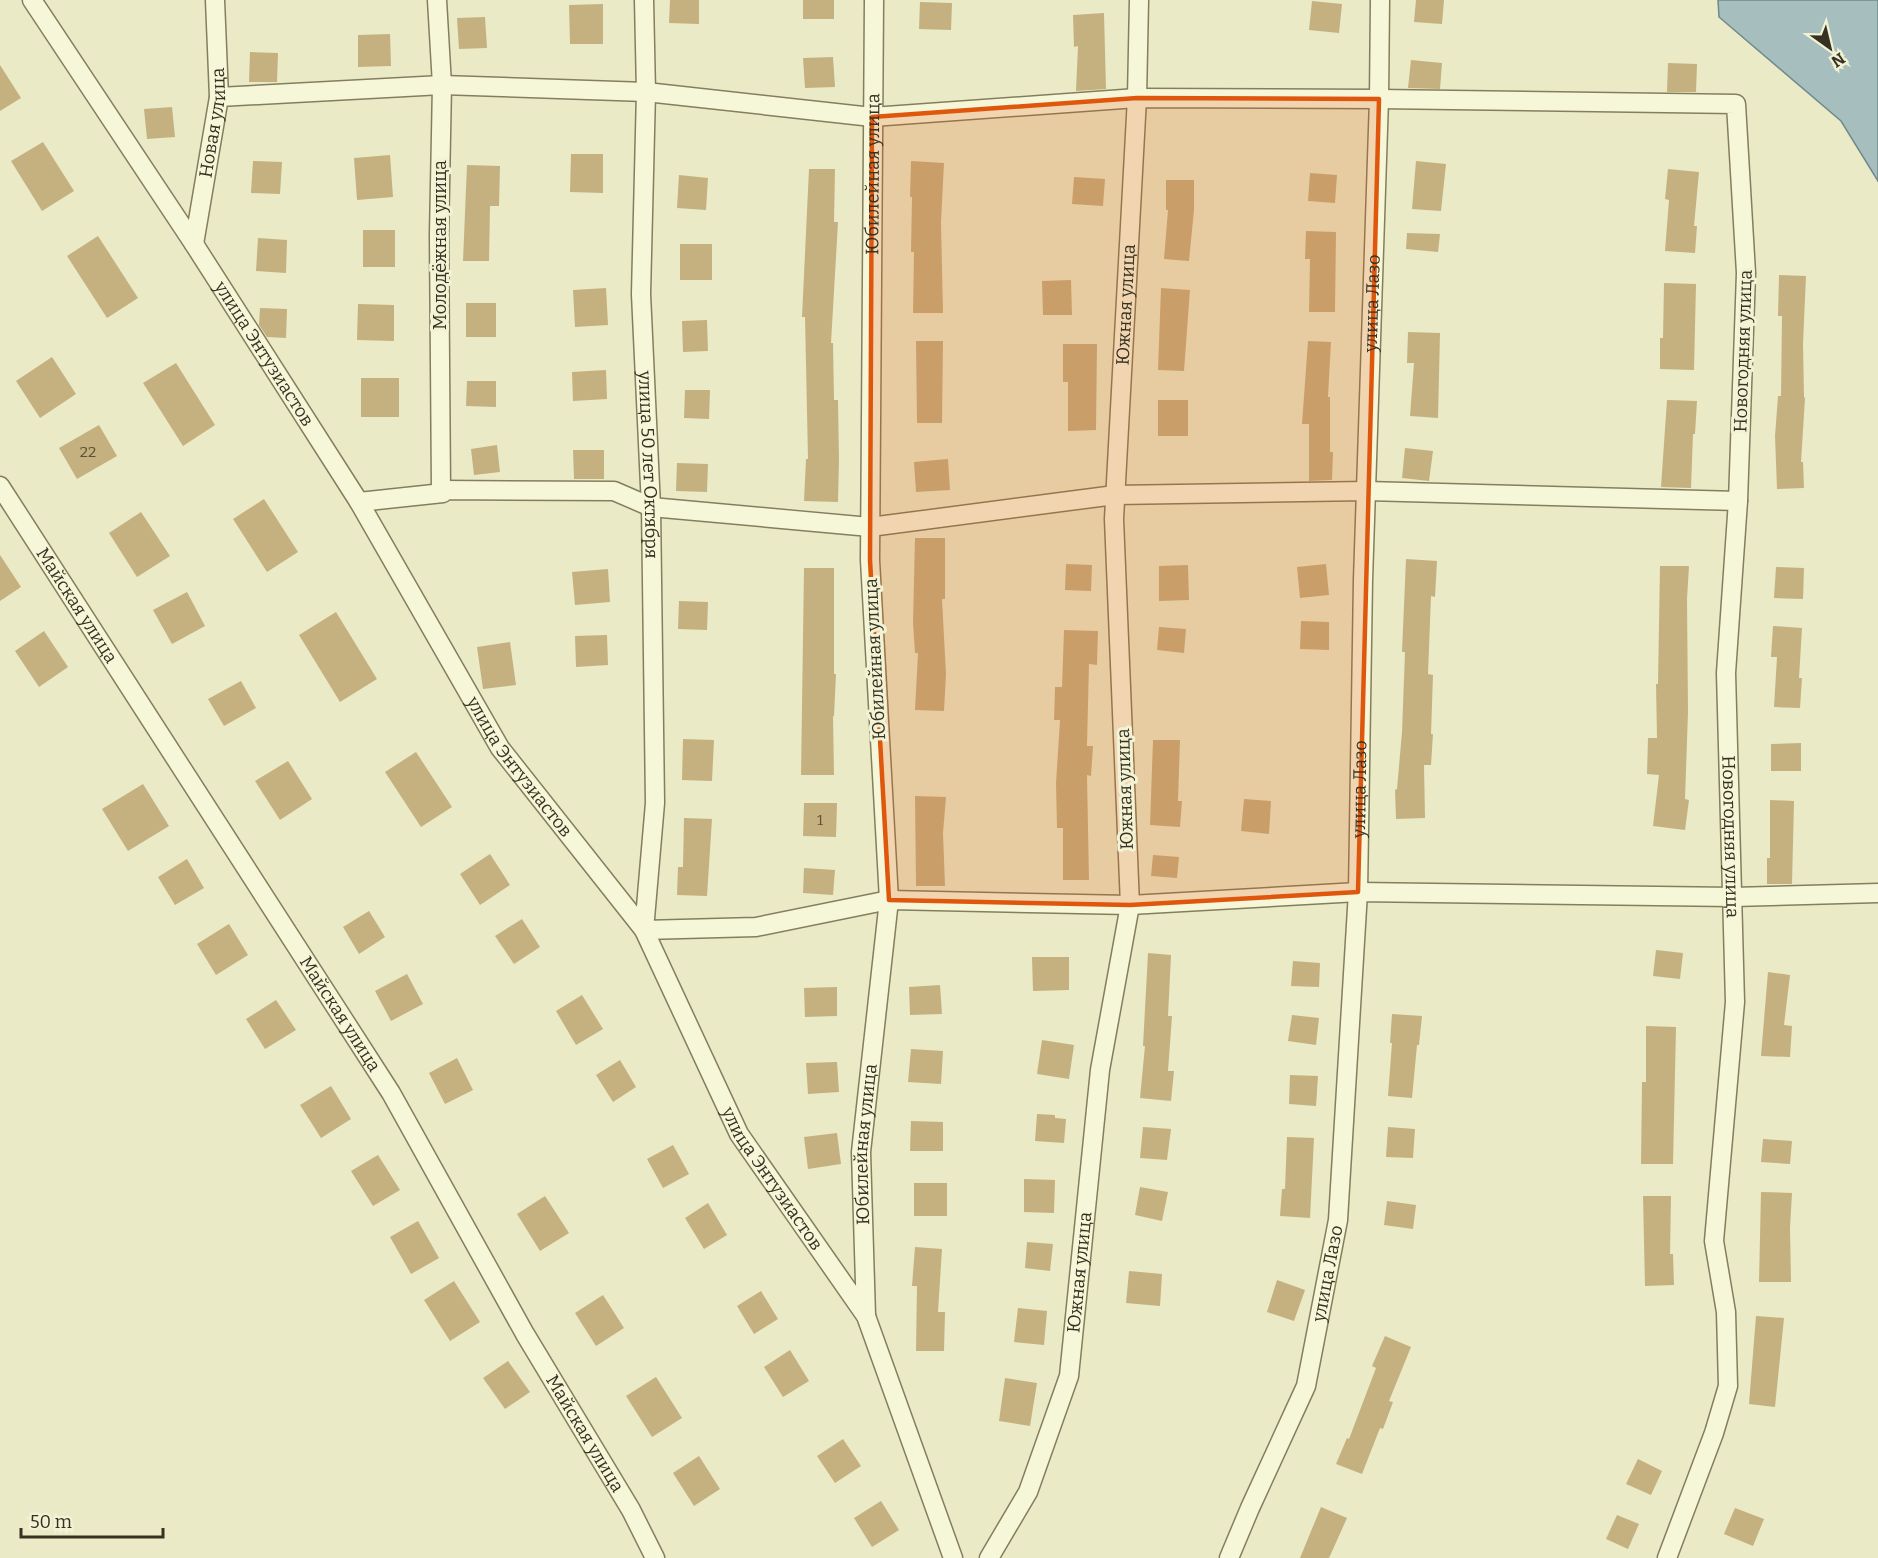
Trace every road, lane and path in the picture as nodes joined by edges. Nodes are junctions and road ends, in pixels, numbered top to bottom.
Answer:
1 (32, 0) edge
2 (215, 0) edge
3 (437, 0) edge
4 (644, 0) edge
5 (874, 0) edge
6 (1139, 0) edge
7 (1380, 0) edge
8 (442, 85) junction
9 (646, 92) junction
10 (219, 97) junction
11 (1137, 98) junction
12 (1379, 99) junction
13 (872, 117) junction
14 (194, 244) junction
15 (0, 486) edge
16 (441, 490) junction
17 (1366, 491) junction
18 (1115, 495) junction
19 (1738, 501) junction
20 (359, 502) junction
21 (651, 507) junction
22 (870, 527) junction
23 (1358, 892) junction
24 (1878, 893) edge
25 (1733, 897) junction
26 (889, 900) junction
27 (1130, 905) junction
28 (644, 930) junction
29 (866, 1316) junction
30 (655, 1558) edge
31 (953, 1558) edge
32 (989, 1558) edge
33 (1229, 1558) edge
34 (1667, 1558) edge

1 - 14 street, улица Энтузиастов
2 - 10 street, Новая улица
3 - 8 street, Молодёжная улица
4 - 9 street, улица 50 лет Октября
5 - 13 street, Юбилейная улица
6 - 11 street, Южная улица
7 - 12 street, улица Лазо
8 - 9 street
8 - 10 street
8 - 16 street, Молодёжная улица
9 - 13 street
9 - 21 street, улица 50 лет Октября
10 - 14 street, Новая улица
11 - 12 street
11 - 13 street
11 - 18 street, Южная улица
12 - 17 street, улица Лазо
12 - 19 street, Новогодняя улица
13 - 22 street, Юбилейная улица
14 - 20 street, улица Энтузиастов
15 - 30 street, Майская улица
16 - 20 street
16 - 21 street
17 - 18 street
17 - 19 street
17 - 23 street, улица Лазо
18 - 22 street
18 - 27 street, Южная улица
19 - 25 street, Новогодняя улица
20 - 28 street, улица Энтузиастов
21 - 22 street
21 - 28 street, улица 50 лет Октября
22 - 26 street, Юбилейная улица
23 - 25 street
23 - 27 street
23 - 33 street, улица Лазо
24 - 25 street
25 - 34 street, Новогодняя улица
26 - 27 street
26 - 28 street
26 - 29 street, Юбилейная улица
27 - 32 street, Южная улица
28 - 29 street, улица Энтузиастов
29 - 31 street, улица Энтузиастов

